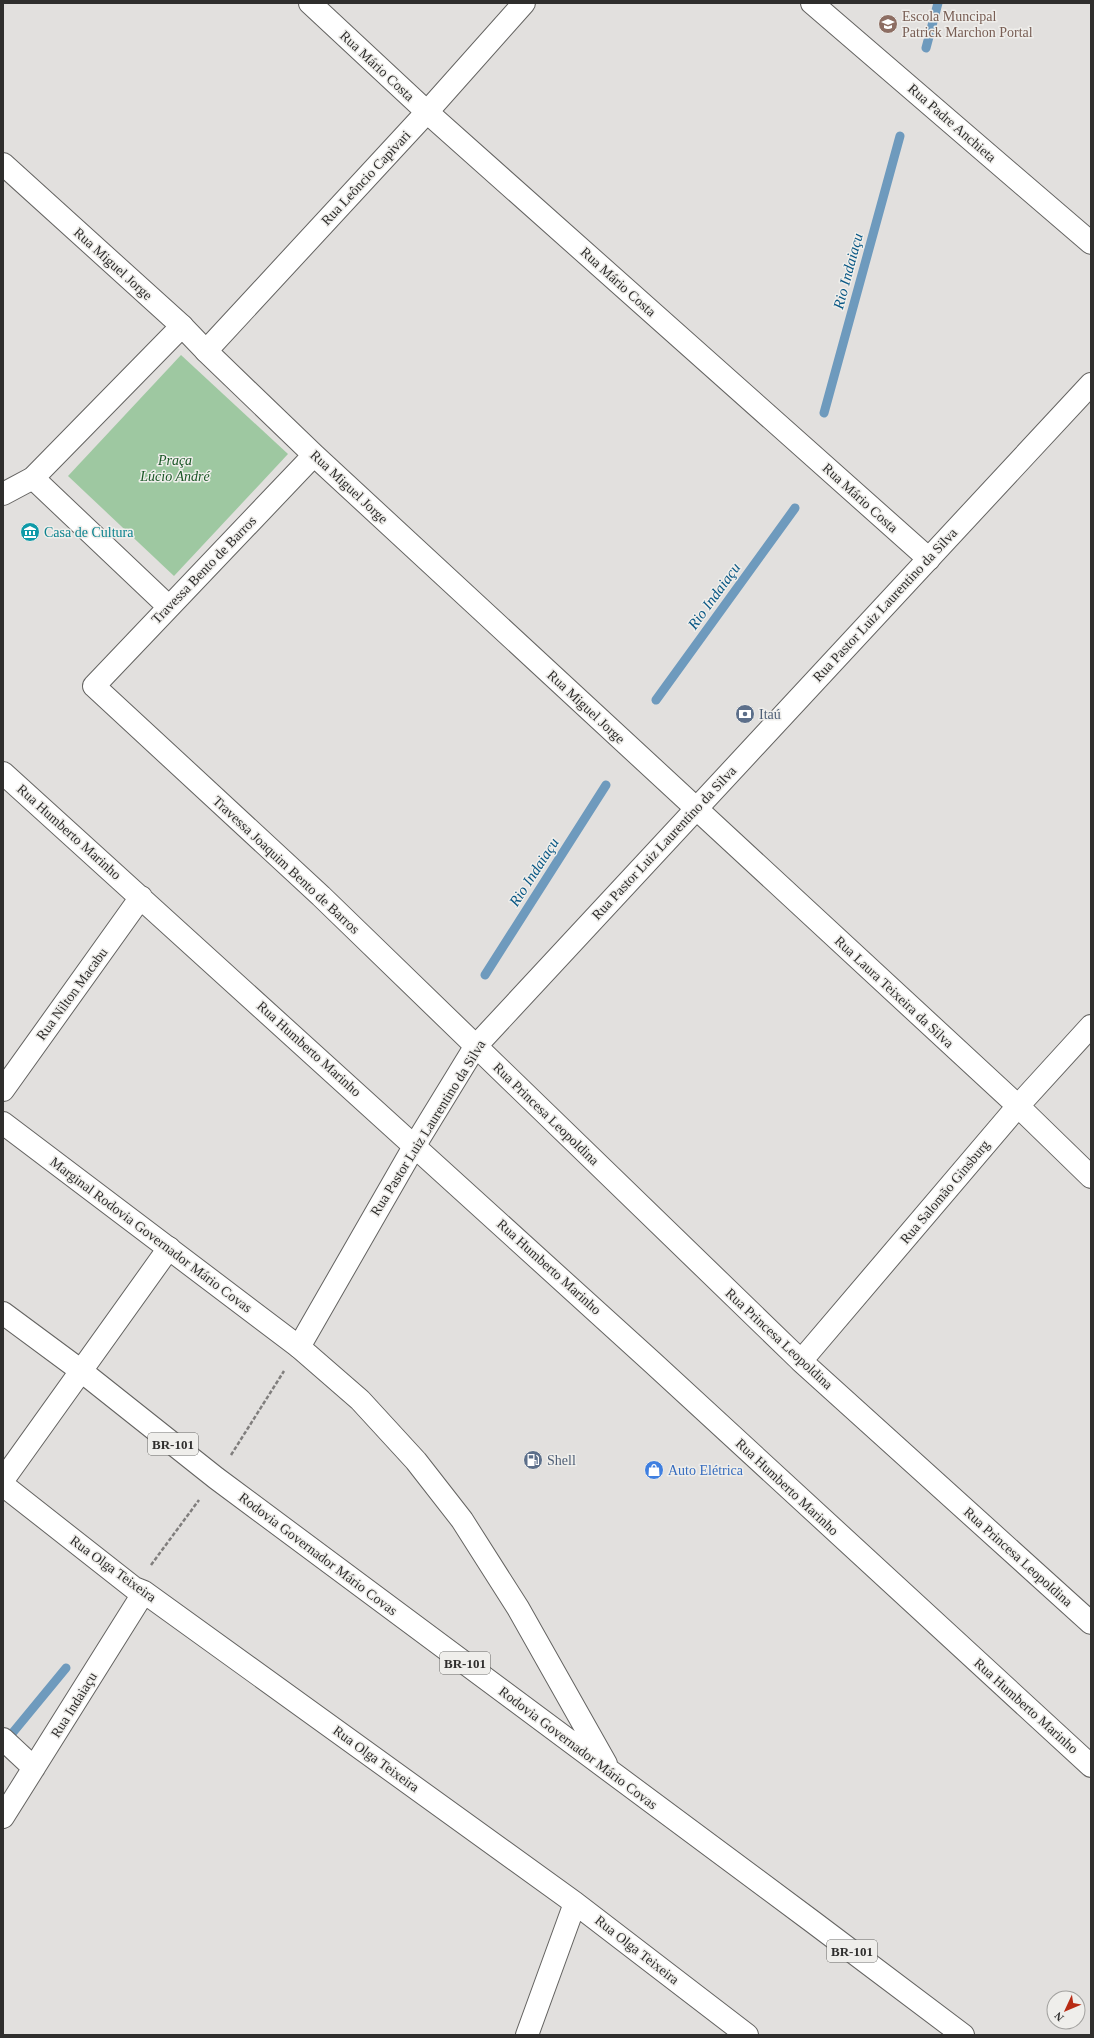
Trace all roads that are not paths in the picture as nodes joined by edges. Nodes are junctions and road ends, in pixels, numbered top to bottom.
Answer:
1 (310, 3) edge
2 (524, 3) edge
3 (812, 3) edge
4 (427, 112) junction
5 (3, 164) edge
6 (1091, 243) edge
7 (182, 326) junction
8 (206, 351) junction
9 (1091, 384) edge
10 (314, 455) junction
11 (33, 478) junction
12 (3, 494) edge
13 (928, 559) junction
14 (169, 607) junction
15 (94, 686) joint
16 (3, 773) edge
17 (696, 809) junction
18 (141, 897) junction
19 (1091, 1026) edge
20 (475, 1046) junction
21 (3, 1090) edge
22 (1018, 1106) junction
23 (3, 1123) edge
24 (415, 1145) junction
25 (1091, 1177) edge
26 (169, 1248) junction
27 (3, 1313) edge
28 (299, 1347) junction
29 (801, 1361) junction
30 (80, 1370) junction
31 (3, 1480) edge
32 (3, 1486) edge
33 (144, 1592) junction
34 (1091, 1623) edge
35 (9, 1744) edge
36 (1091, 1766) edge
37 (34, 1768) junction
38 (611, 1772) junction
39 (3, 1817) edge
40 (575, 1903) junction
41 (527, 2035) edge
42 (747, 2035) edge
43 (963, 2035) edge

1 - 4 main road, Rua Mário Costa
2 - 4 main road, Rua Leôncio Capivari
3 - 6 main road, Rua Padre Anchieta
4 - 8 main road, Rua Leôncio Capivari
4 - 13 main road, Rua Mário Costa
5 - 7 main road, Rua Miguel Jorge
7 - 8 main road, Rua Miguel Jorge
7 - 11 main road
8 - 10 main road, Rua Miguel Jorge
9 - 13 main road, Rua Pastor Luiz Laurentino da Silva
10 - 14 main road, Travessa Bento de Barros
10 - 17 main road, Rua Miguel Jorge
11 - 12 main road
11 - 14 main road
13 - 17 main road, Rua Pastor Luiz Laurentino da Silva
14 - 15 main road, Travessa Bento de Barros
15 - 20 main road, Travessa Joaquim Bento de Barros
16 - 18 main road, Rua Humberto Marinho
17 - 20 main road, Rua Pastor Luiz Laurentino da Silva
17 - 22 main road, Rua Laura Teixeira da Silva
18 - 21 main road, Rua Nilton Macabu
18 - 24 main road, Rua Humberto Marinho
19 - 22 main road, Rua Salomão Ginsburg
20 - 24 main road, Rua Pastor Luiz Laurentino da Silva
20 - 29 main road, Rua Princesa Leopoldina
22 - 25 main road, Rua Laura Teixeira da Silva
22 - 29 main road, Rua Salomão Ginsburg
23 - 26 main road, Marginal Rodovia Governador Mário Covas
24 - 28 main road, Rua Pastor Luiz Laurentino da Silva
24 - 36 main road, Rua Humberto Marinho
26 - 28 main road, Marginal Rodovia Governador Mário Covas
26 - 30 main road
27 - 30 main road, Rodovia Governador Mário Covas / BR-101
28 - 38 main road, Marginal Rodovia Governador Mário Covas
29 - 34 main road, Rua Princesa Leopoldina
30 - 31 main road
30 - 38 main road, Rodovia Governador Mário Covas / BR-101
32 - 33 main road, Rua Olga Teixeira
33 - 37 main road, Rua Indaiaçu
33 - 40 main road, Rua Olga Teixeira
35 - 37 main road
37 - 39 main road, Rua Indaiaçu
38 - 43 main road, Rodovia Governador Mário Covas / BR-101
40 - 41 main road
40 - 42 main road, Rua Olga Teixeira

